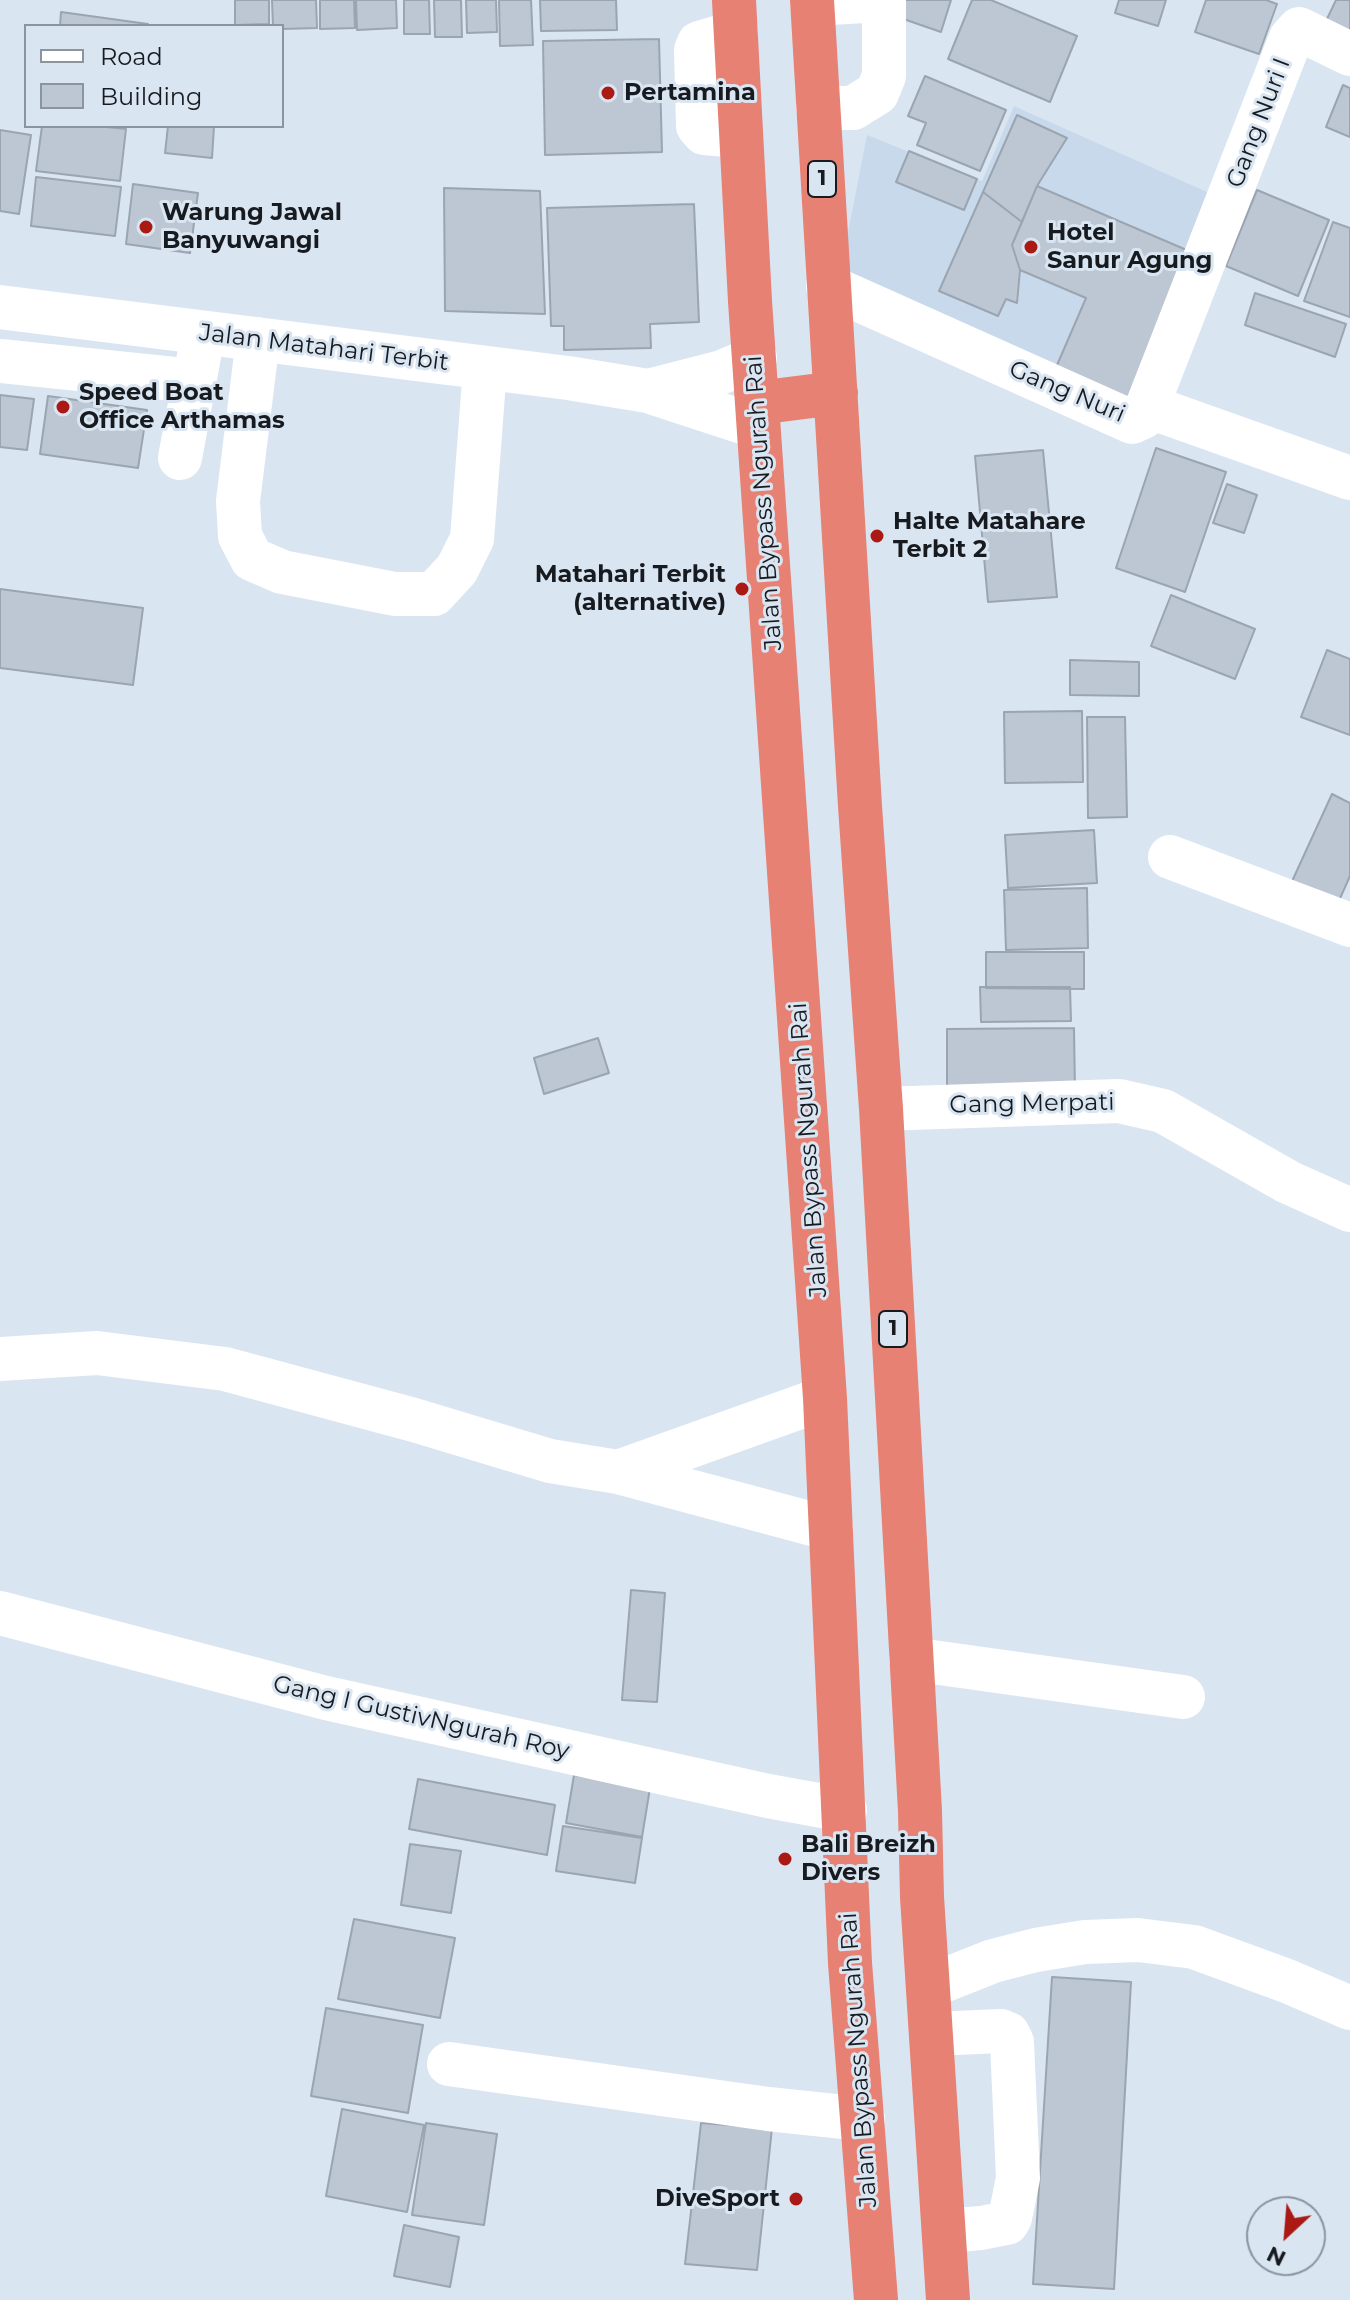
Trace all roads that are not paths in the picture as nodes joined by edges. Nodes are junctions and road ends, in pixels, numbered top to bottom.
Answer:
1 (883, 0) edge
2 (812, 2) edge
3 (1305, 14) edge
4 (735, 16) edge
5 (1350, 54) edge
6 (818, 108) junction
7 (828, 286) junction
8 (0, 307) edge
9 (202, 333) junction
10 (258, 339) junction
11 (755, 358) junction
12 (0, 361) edge
13 (485, 368) junction
14 (194, 381) junction
15 (648, 391) junction
16 (836, 393) junction
17 (1147, 406) junction
18 (758, 415) junction
19 (180, 458) dead end
20 (1350, 478) edge
21 (1170, 857) dead end
22 (1350, 925) edge
23 (881, 1109) junction
24 (1350, 1210) edge
25 (0, 1359) edge
26 (825, 1398) junction
27 (618, 1472) junction
28 (831, 1529) junction
29 (0, 1613) edge
30 (911, 1659) junction
31 (1183, 1697) dead end
32 (845, 1810) junction
33 (930, 1986) junction
34 (1350, 2008) edge
35 (932, 2034) junction
36 (449, 2064) dead end
37 (863, 2119) junction
38 (945, 2231) junction
39 (876, 2300) edge
40 (948, 2300) edge

1 - 2 street
1 - 6 street
2 - 6 highway, 1
3 - 5 street, Gang Nuri I
3 - 17 street, Gang Nuri I
4 - 11 highway, Jalan Bypass Ngurah Rai
6 - 7 highway, 1
7 - 16 highway, 1
7 - 17 street, Gang Nuri
8 - 9 street, Jalan Matahari Terbit
9 - 10 street, Jalan Matahari Terbit
9 - 14 street
10 - 13 street, Jalan Matahari Terbit
10 - 13 street
11 - 15 street, Jalan Matahari Terbit
11 - 18 highway, Jalan Bypass Ngurah Rai
12 - 14 street
13 - 15 street, Jalan Matahari Terbit
14 - 19 street
15 - 18 street, Jalan Matahari Terbit
16 - 18 highway
16 - 23 highway, 1
17 - 20 street, Gang Nuri
18 - 26 highway, Jalan Bypass Ngurah Rai
21 - 22 street
23 - 24 street, Gang Merpati
23 - 30 highway, 1
25 - 27 street
26 - 27 street
26 - 28 highway, Jalan Bypass Ngurah Rai
27 - 28 street
28 - 32 highway, Jalan Bypass Ngurah Rai
29 - 32 street, Gang I GustivNgurah Roy
30 - 31 street
30 - 33 highway, 1
32 - 37 highway, Jalan Bypass Ngurah Rai
33 - 34 street
33 - 35 highway, 1
35 - 38 highway, 1
35 - 38 street
36 - 37 street
37 - 39 highway, Jalan Bypass Ngurah Rai
38 - 40 highway, 1

